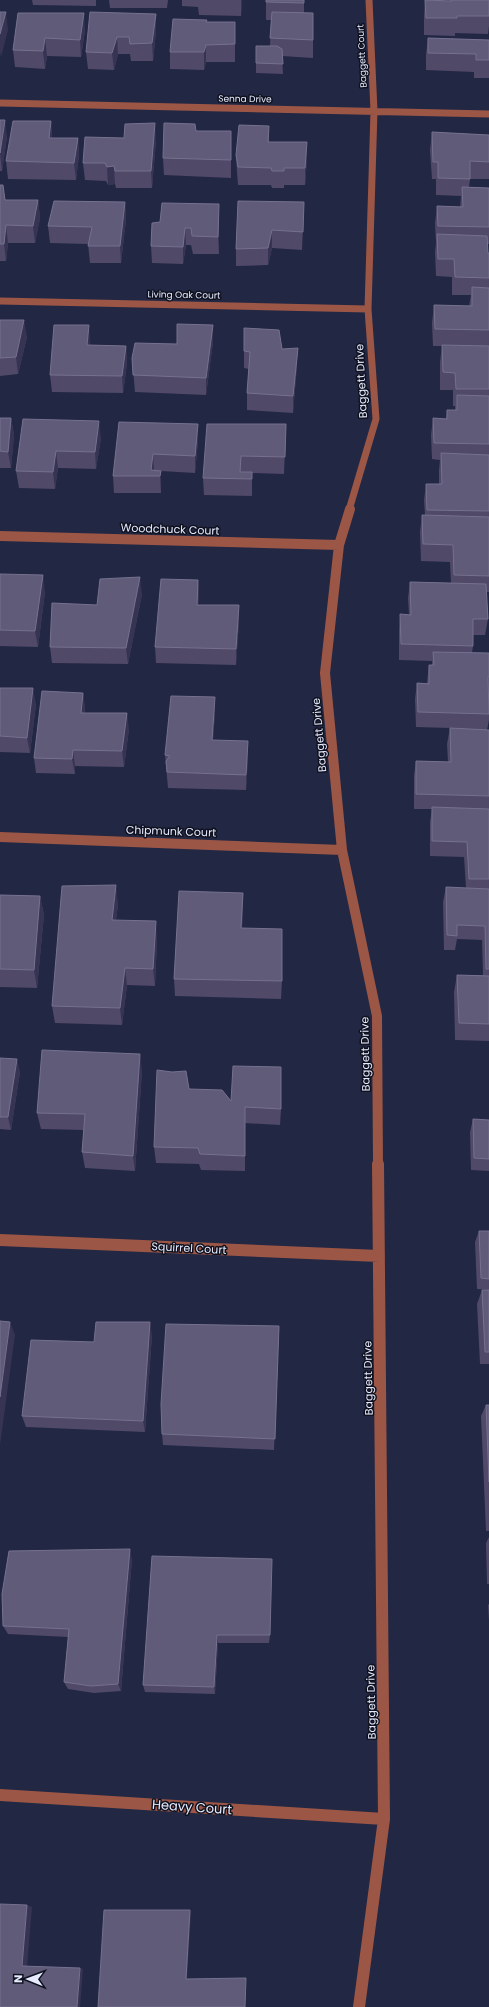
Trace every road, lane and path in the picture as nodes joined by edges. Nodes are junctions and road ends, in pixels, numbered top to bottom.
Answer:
1 (369, 0) edge
2 (0, 103) edge
3 (374, 110) junction
4 (489, 114) edge
5 (0, 301) edge
6 (368, 309) junction
7 (0, 536) edge
8 (339, 545) junction
9 (0, 837) edge
10 (342, 850) junction
11 (0, 1240) edge
12 (379, 1256) junction
13 (0, 1796) edge
14 (384, 1819) junction
15 (359, 2007) edge

1 - 3 street, Baggett Court
2 - 3 street, Senna Drive
3 - 4 street, Senna Drive
3 - 6 street, Baggett Drive
5 - 6 street, Living Oak Court
6 - 8 street, Baggett Drive
7 - 8 street, Woodchuck Court
8 - 10 street, Baggett Drive
9 - 10 street, Chipmunk Court
10 - 12 street, Baggett Drive
11 - 12 street, Squirrel Court
12 - 14 street, Baggett Drive
13 - 14 street, Heavy Court
14 - 15 street, Baggett Drive

